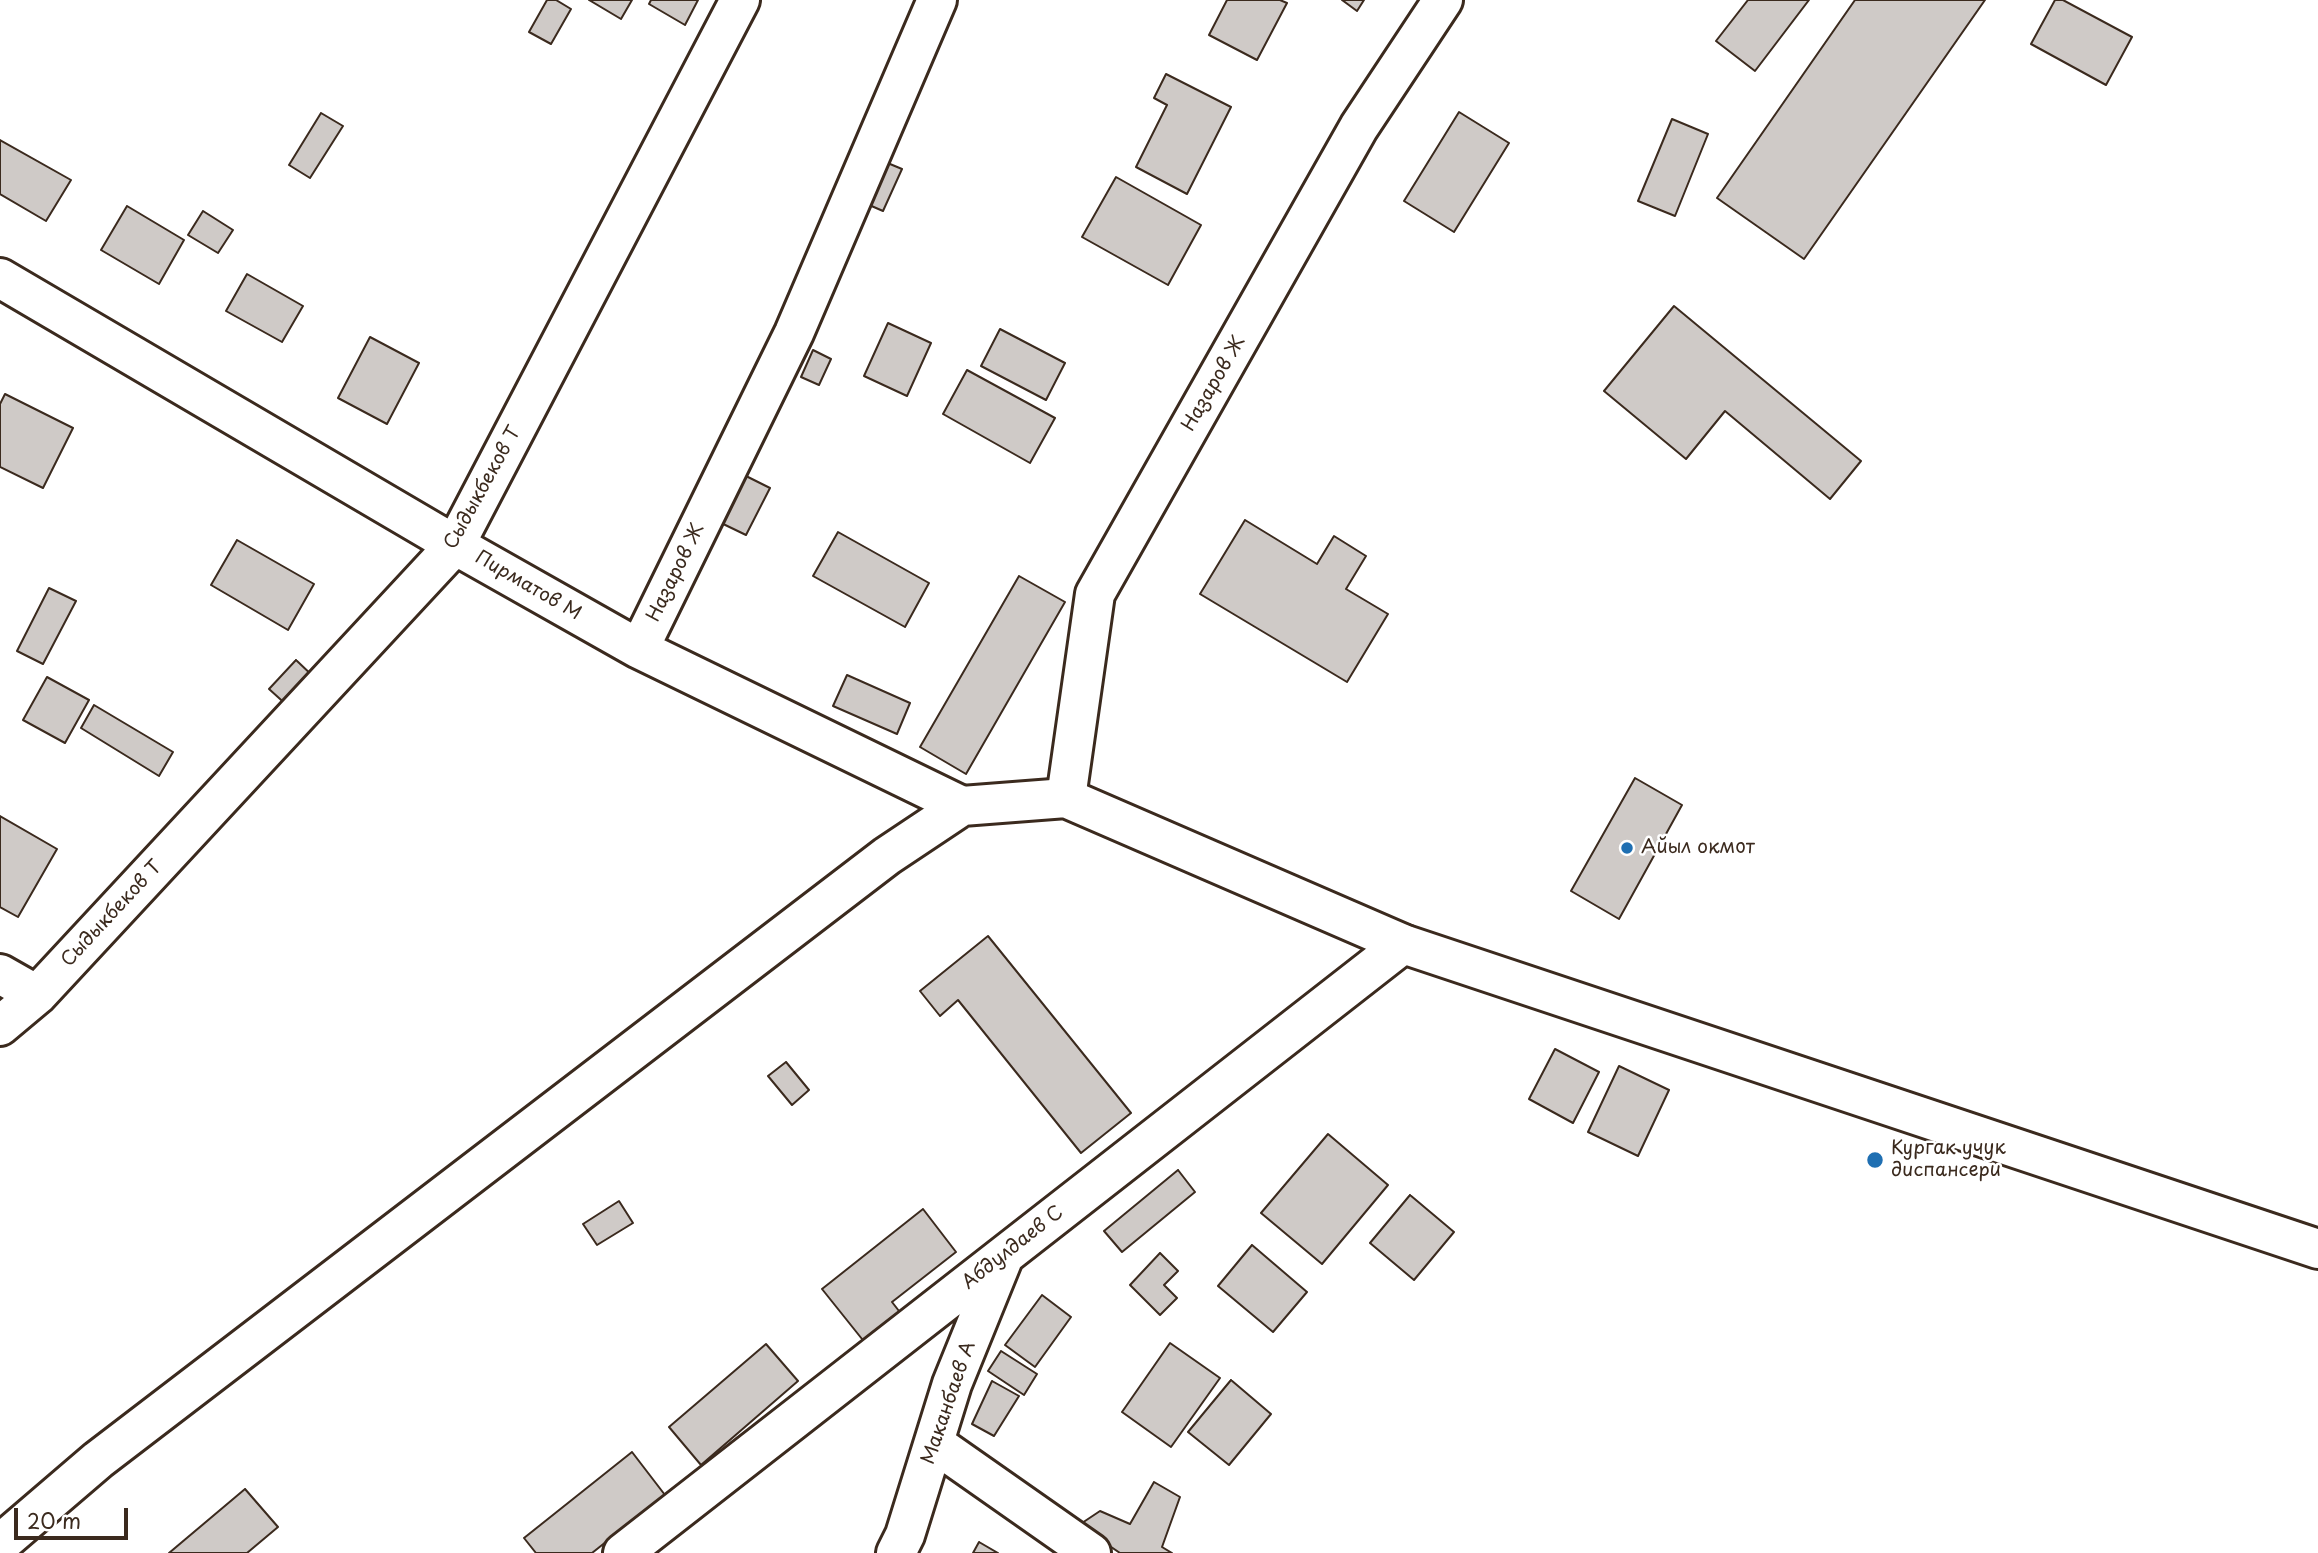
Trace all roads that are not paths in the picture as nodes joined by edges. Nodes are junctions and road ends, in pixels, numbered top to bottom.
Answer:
1 (740, 0) edge
2 (937, 0) edge
3 (1443, 0) edge
4 (0, 278) edge
5 (455, 545) junction
6 (639, 649) junction
7 (1066, 798) junction
8 (962, 806) junction
9 (1403, 944) junction
10 (0, 974) edge
11 (37, 995) junction
12 (0, 1026) edge
13 (2318, 1249) edge
14 (1005, 1255) junction
15 (934, 1443) junction
16 (0, 1544) edge
17 (623, 1553) edge
18 (896, 1553) edge
19 (1091, 1553) edge

1 - 5 main road, Сыдыкбеков Т
2 - 6 main road, Назаров Ж
3 - 7 main road, Назаров Ж
4 - 5 main road, Пирматов М
5 - 6 main road, Пирматов М
5 - 11 main road, Сыдыкбеков Т
6 - 8 main road, Пирматов М
7 - 8 main road
7 - 9 main road
8 - 16 main road
9 - 13 main road
9 - 14 main road, Абдулдаев С
10 - 11 main road
11 - 12 main road, Сыдыкбеков Т
14 - 15 main road, Маканбаев А
14 - 17 main road, Абдулдаев С
15 - 18 main road, Маканбаев А
15 - 19 main road

